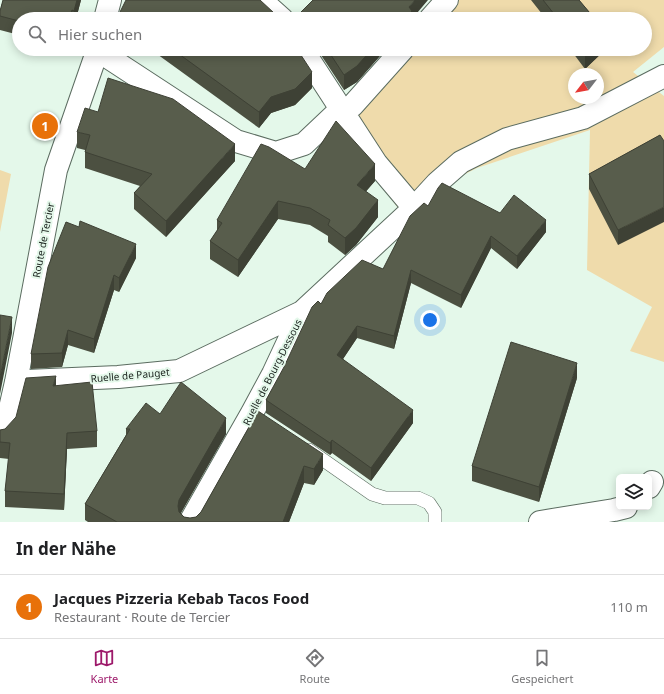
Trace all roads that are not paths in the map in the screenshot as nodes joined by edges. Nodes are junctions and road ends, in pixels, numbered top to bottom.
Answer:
1 (110, 0) edge
2 (261, 0) edge
3 (447, 0) edge
4 (107, 12) edge
5 (274, 12) edge
6 (436, 12) edge
7 (96, 56) edge
8 (107, 56) edge
9 (306, 56) edge
10 (397, 56) edge
11 (664, 76) edge
12 (340, 109) junction
13 (414, 208) junction
14 (302, 312) junction
15 (16, 382) junction
16 (0, 434) edge
17 (297, 443) edge
18 (616, 510) edge
19 (190, 522) edge
20 (435, 522) edge
21 (540, 522) edge

1 - 4 street
2 - 5 street
3 - 6 street
7 - 15 street, Route de Tercier
8 - 12 street
9 - 12 street
10 - 12 street
11 - 13 street, Ruelle de Bourg-Dessous
12 - 13 street
13 - 14 street, Ruelle de Bourg-Dessous
14 - 15 street, Ruelle de Pauget
14 - 19 street, Ruelle de Bourg-Dessous
15 - 16 street, Route de Tercier
17 - 20 lane
18 - 21 street

